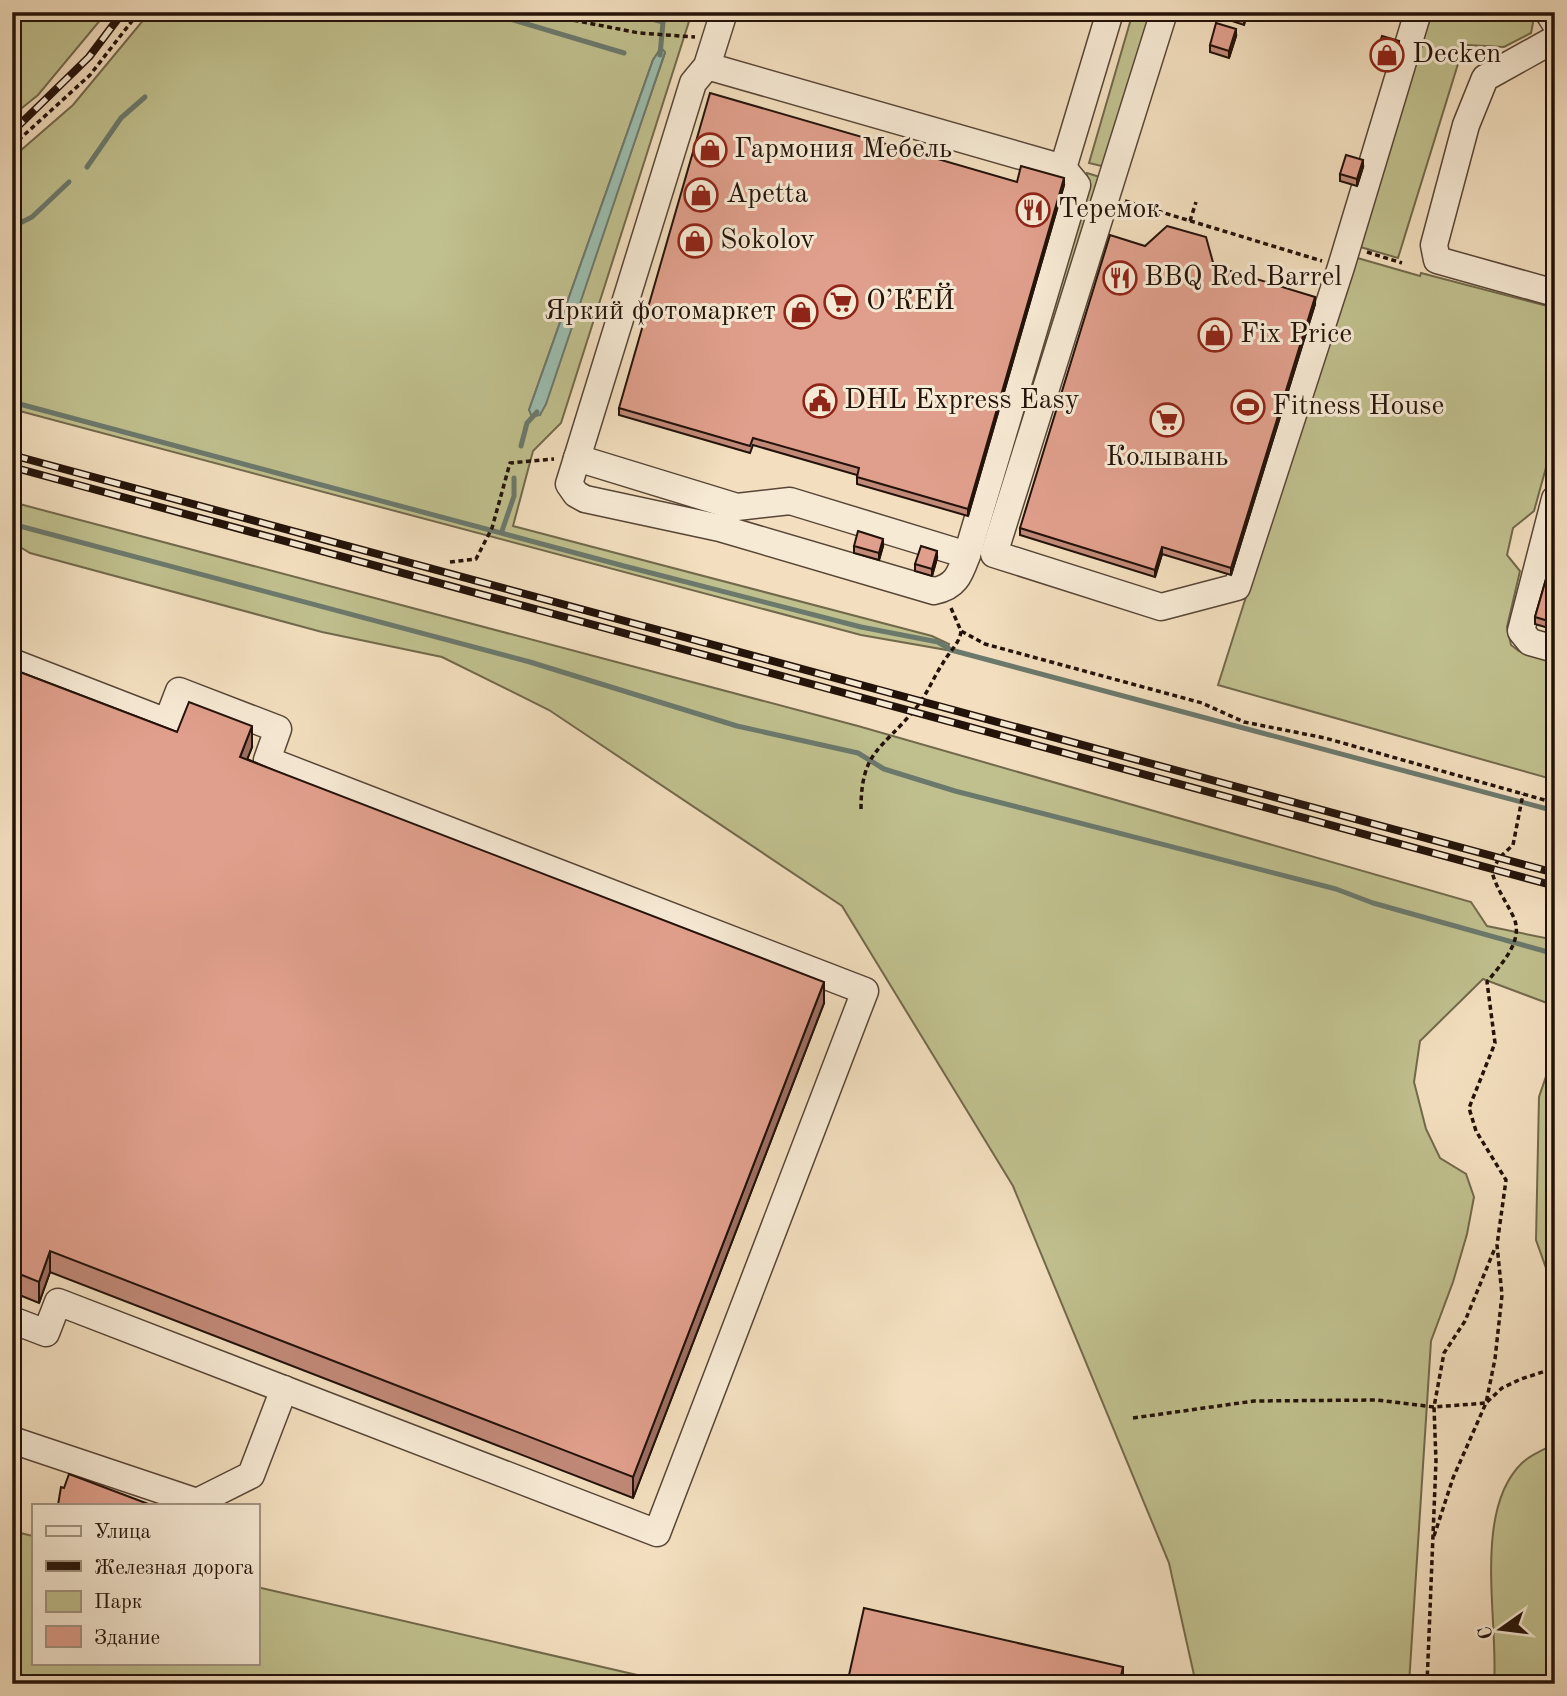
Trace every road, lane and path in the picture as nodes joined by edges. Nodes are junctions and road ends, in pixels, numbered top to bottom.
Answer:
1 (139, 12) edge
2 (152, 12) edge
3 (168, 12) edge
4 (531, 12) edge
5 (724, 12) edge
6 (1110, 12) edge
7 (1164, 12) edge
8 (1418, 12) edge
9 (1548, 12) edge
10 (1555, 23) edge
11 (696, 37) dead end
12 (1555, 39) edge
13 (707, 66) junction
14 (12, 146) edge
15 (1063, 168) junction
16 (1107, 196) junction
17 (1196, 202) dead end
18 (1190, 221) junction
19 (1384, 257) dead end
20 (1402, 263) dead end
21 (1341, 267) junction
22 (1555, 293) edge
23 (577, 458) junction
24 (1555, 499) edge
25 (967, 555) junction
26 (450, 562) dead end
27 (951, 604) dead end
28 (961, 631) junction
29 (1555, 649) edge
30 (12, 662) edge
31 (1523, 794) junction
32 (1555, 803) edge
33 (861, 809) dead end
34 (1497, 1245) junction
35 (12, 1320) edge
36 (1555, 1368) edge
37 (284, 1389) junction
38 (1486, 1403) junction
39 (1434, 1407) junction
40 (1133, 1418) dead end
41 (14, 1442) edge
42 (1432, 1541) junction
43 (1427, 1684) edge

1 - 14 path
2 - 3 path
4 - 11 path
5 - 13 lane
6 - 15 lane
7 - 16 lane
8 - 21 lane
9 - 10 lane
12 - 22 lane
13 - 15 lane
13 - 23 lane
15 - 25 lane
16 - 18 path
16 - 21 lane
17 - 18 path
18 - 21 path
19 - 20 path
23 - 25 lane
23 - 25 lane
23 - 26 path
24 - 29 lane
27 - 28 path
28 - 31 path
28 - 33 path
30 - 37 lane
31 - 32 path
31 - 34 path
34 - 38 path
34 - 39 path
35 - 37 lane
36 - 38 path
37 - 41 lane
38 - 39 path
38 - 42 path
39 - 40 path
39 - 42 path
42 - 43 path

